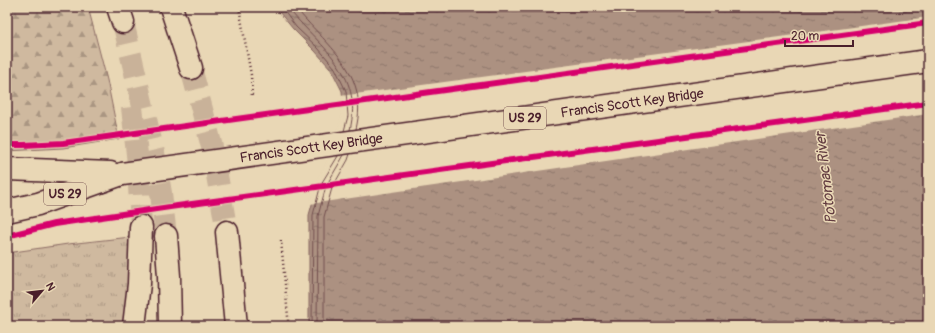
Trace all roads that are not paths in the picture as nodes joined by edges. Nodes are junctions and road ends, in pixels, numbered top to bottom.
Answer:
1 (171, 7) edge
2 (928, 61) edge
3 (191, 68) tunnel mouth
4 (7, 169) edge
5 (122, 174) junction
6 (7, 211) edge
7 (141, 227) tunnel mouth
8 (227, 232) tunnel mouth
9 (166, 236) tunnel mouth
10 (134, 326) edge
11 (170, 326) edge
12 (236, 326) edge

1 - 3 highway
2 - 5 highway, Francis Scott Key Bridge / US 29, bridge
4 - 5 highway, US 29
5 - 6 highway, US 29
7 - 10 highway
8 - 12 highway
9 - 11 highway

